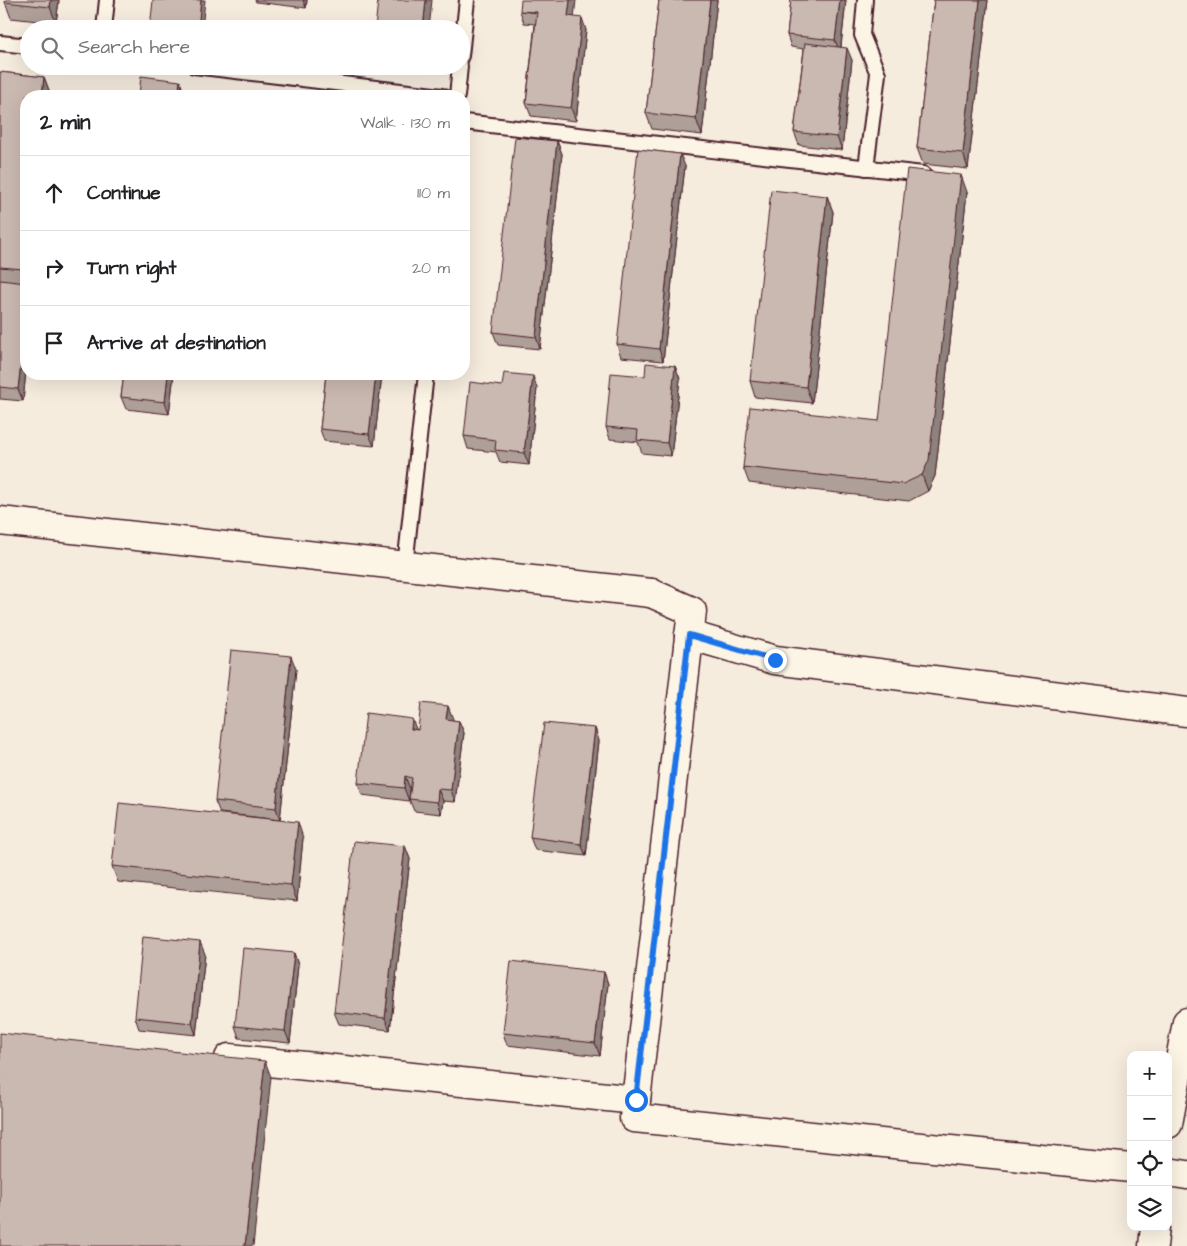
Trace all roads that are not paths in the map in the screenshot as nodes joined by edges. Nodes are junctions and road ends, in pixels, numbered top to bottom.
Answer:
1 (107, 0) edge
2 (468, 0) edge
3 (865, 0) edge
4 (105, 20) edge
5 (466, 20) edge
6 (0, 43) edge
7 (20, 45) edge
8 (268, 75) edge
9 (459, 75) edge
10 (392, 90) edge
11 (458, 90) edge
12 (470, 123) edge
13 (866, 168) junction
14 (940, 176) edge
15 (425, 380) edge
16 (0, 521) edge
17 (405, 566) junction
18 (689, 635) junction
19 (1187, 712) edge
20 (1187, 1022) edge
21 (208, 1056) edge
22 (636, 1100) junction
23 (1172, 1103) edge
24 (1127, 1168) edge
25 (1172, 1173) edge
26 (1187, 1175) edge
27 (1155, 1231) edge
28 (1153, 1246) edge

1 - 4 lane
2 - 5 lane
3 - 13 lane
6 - 7 lane
8 - 10 lane
9 - 11 lane
12 - 13 lane
13 - 14 lane
15 - 17 lane
16 - 17 street
17 - 18 street
18 - 19 street
18 - 22 street
20 - 23 street
21 - 22 street
22 - 24 street
25 - 26 street
27 - 28 street

